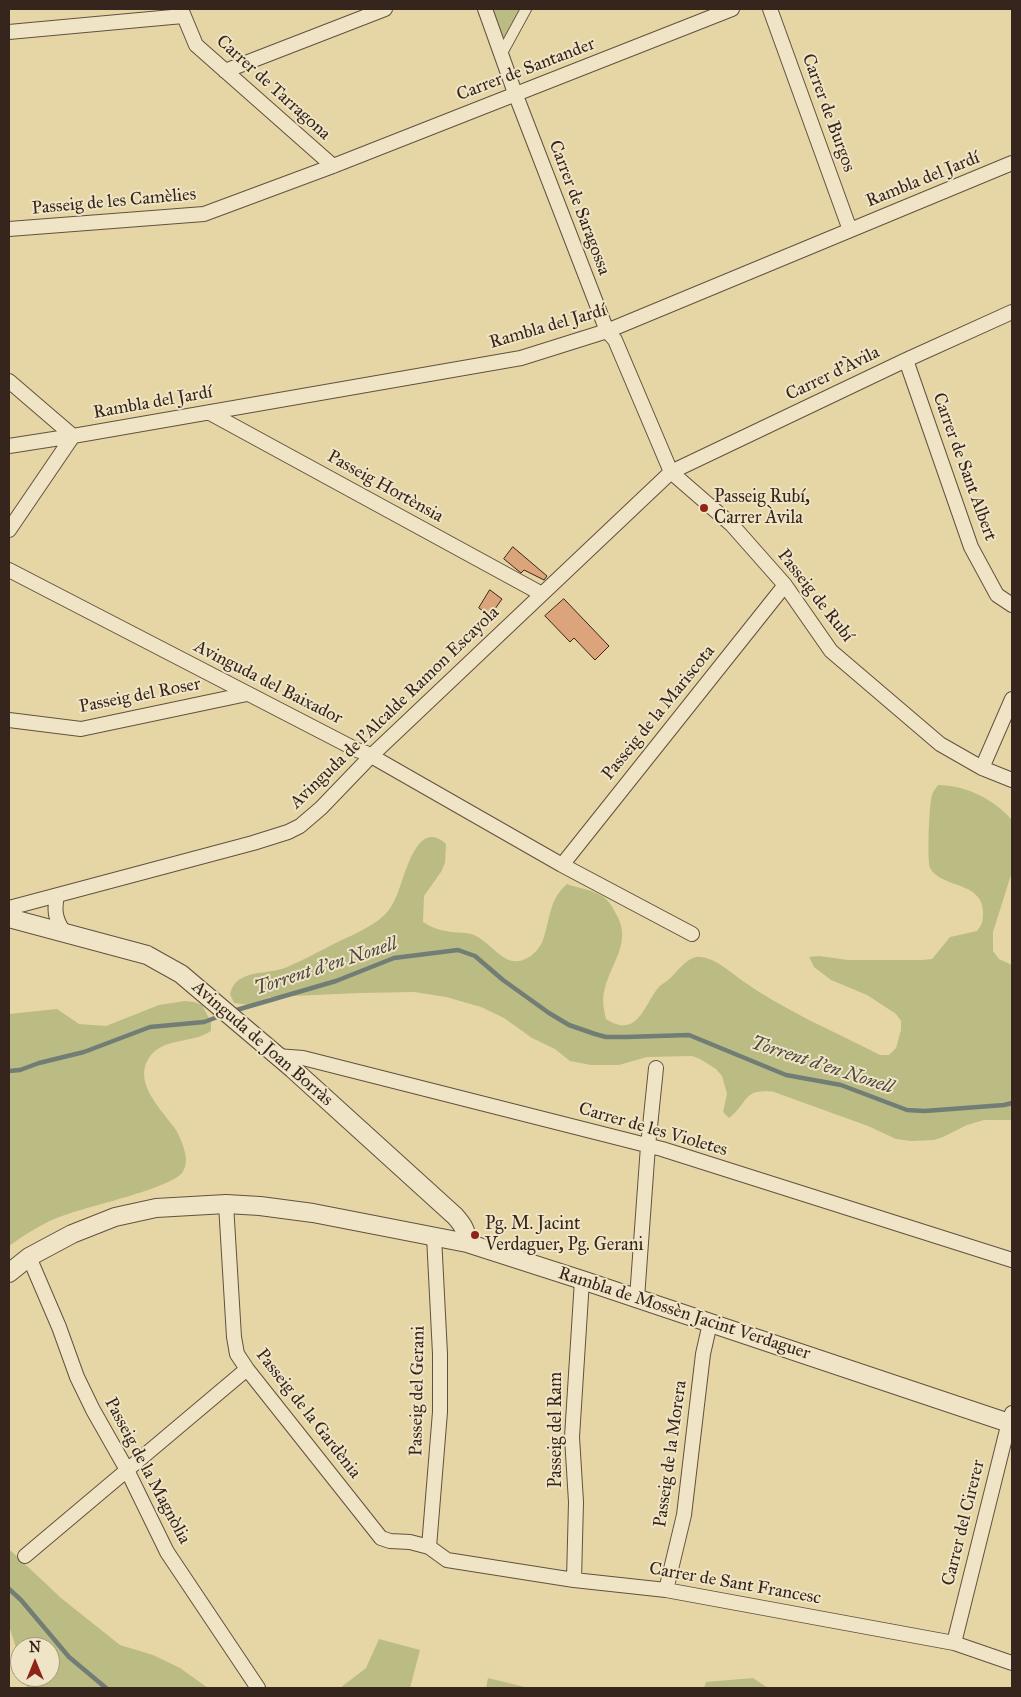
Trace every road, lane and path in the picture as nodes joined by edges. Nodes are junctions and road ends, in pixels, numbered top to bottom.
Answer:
1 (385, 9) edge
2 (485, 9) edge
3 (526, 9) edge
4 (732, 9) edge
5 (770, 9) edge
6 (182, 13) edge
7 (9, 32) edge
8 (502, 53) junction
9 (225, 71) junction
10 (515, 94) junction
11 (1012, 164) edge
12 (333, 166) junction
13 (9, 229) edge
14 (850, 230) junction
15 (1012, 312) edge
16 (607, 331) junction
17 (906, 360) junction
18 (9, 381) edge
19 (210, 413) junction
20 (73, 436) junction
21 (9, 446) edge
22 (671, 472) junction
23 (9, 530) edge
24 (9, 570) edge
25 (785, 586) junction
26 (542, 594) junction
27 (1012, 605) edge
28 (247, 694) junction
29 (1012, 699) edge
30 (9, 720) edge
31 (371, 756) junction
32 (982, 768) junction
33 (1012, 780) edge
34 (562, 865) junction
35 (56, 896) junction
36 (9, 908) edge
37 (9, 918) edge
38 (64, 932) junction
39 (692, 934) dead end
40 (277, 1056) junction
41 (656, 1068) dead end
42 (648, 1146) junction
43 (226, 1204) junction
44 (434, 1236) junction
45 (466, 1243) junction
46 (29, 1257) junction
47 (1012, 1260) edge
48 (9, 1273) edge
49 (582, 1280) junction
50 (637, 1298) junction
51 (710, 1323) junction
52 (246, 1369) junction
53 (1011, 1420) edge
54 (126, 1470) junction
55 (429, 1547) junction
56 (25, 1556) dead end
57 (574, 1580) junction
58 (666, 1590) junction
59 (954, 1643) junction
60 (1012, 1663) edge
61 (258, 1688) edge

1 - 9 street
2 - 8 street, Carrer de Saragossa
3 - 8 street
4 - 10 street, Carrer de Santander
5 - 14 street, Carrer de Burgos
6 - 7 street
6 - 9 street, Carrer de Tarragona
8 - 10 street, Carrer de Saragossa
9 - 12 street, Carrer de Tarragona
10 - 12 street, Carrer de Santander
10 - 16 street, Carrer de Saragossa
11 - 14 street, Rambla del Jardí
12 - 13 street, Passeig de les Camèlies
14 - 16 street, Rambla del Jardí
15 - 17 street, Carrer d'Àvila
16 - 19 street, Rambla del Jardí
16 - 22 street, Carrer de Saragossa
17 - 22 street, Carrer d'Àvila
17 - 27 street, Carrer de Sant Albert
18 - 20 street
19 - 20 street, Rambla del Jardí
19 - 26 street, Passeig Hortènsia
20 - 21 street, Rambla del Jardí
20 - 23 street
22 - 25 street, Passeig de Rubí
22 - 26 street, Avinguda de l'Alcalde Ramon Escayola
24 - 28 street, Avinguda del Baixador
25 - 32 street, Passeig de Rubí
25 - 34 street, Passeig de la Mariscota
26 - 31 street, Avinguda de l'Alcalde Ramon Escayola
28 - 30 street, Passeig del Roser
28 - 31 street, Avinguda del Baixador
29 - 32 street
31 - 34 street, Avinguda del Baixador
31 - 35 street, Avinguda de l'Alcalde Ramon Escayola
32 - 33 street, Passeig de Rubí
34 - 39 street, Avinguda del Baixador
35 - 36 street, Avinguda de l'Alcalde Ramon Escayola
35 - 38 street
37 - 38 street, Avinguda de Joan Borràs
38 - 40 street, Avinguda de Joan Borràs
40 - 42 street, Carrer de les Violetes
40 - 45 street, Avinguda de Joan Borràs
41 - 42 street
42 - 47 street, Carrer de les Violetes
42 - 50 street
43 - 44 street, Rambla de Mossèn Jacint Verdaguer
43 - 46 street, Rambla de Mossèn Jacint Verdaguer
43 - 52 street, Passeig de la Gardènia
44 - 45 street, Rambla de Mossèn Jacint Verdaguer
44 - 55 street, Passeig del Gerani
45 - 49 street, Rambla de Mossèn Jacint Verdaguer
46 - 48 street, Rambla de Mossèn Jacint Verdaguer
46 - 54 street, Passeig de la Magnòlia
49 - 50 street, Rambla de Mossèn Jacint Verdaguer
49 - 57 street, Passeig del Ram
50 - 51 street, Rambla de Mossèn Jacint Verdaguer
51 - 53 street, Rambla de Mossèn Jacint Verdaguer
51 - 58 street, Passeig de la Morera
52 - 54 street
52 - 55 street, Passeig de la Gardènia
53 - 59 street, Carrer del Cirerer
54 - 56 street
54 - 61 street, Passeig de la Magnòlia
55 - 57 street, Carrer de Sant Francesc
57 - 58 street, Carrer de Sant Francesc
58 - 59 street, Carrer de Sant Francesc
59 - 60 street, Carrer de Sant Francesc

